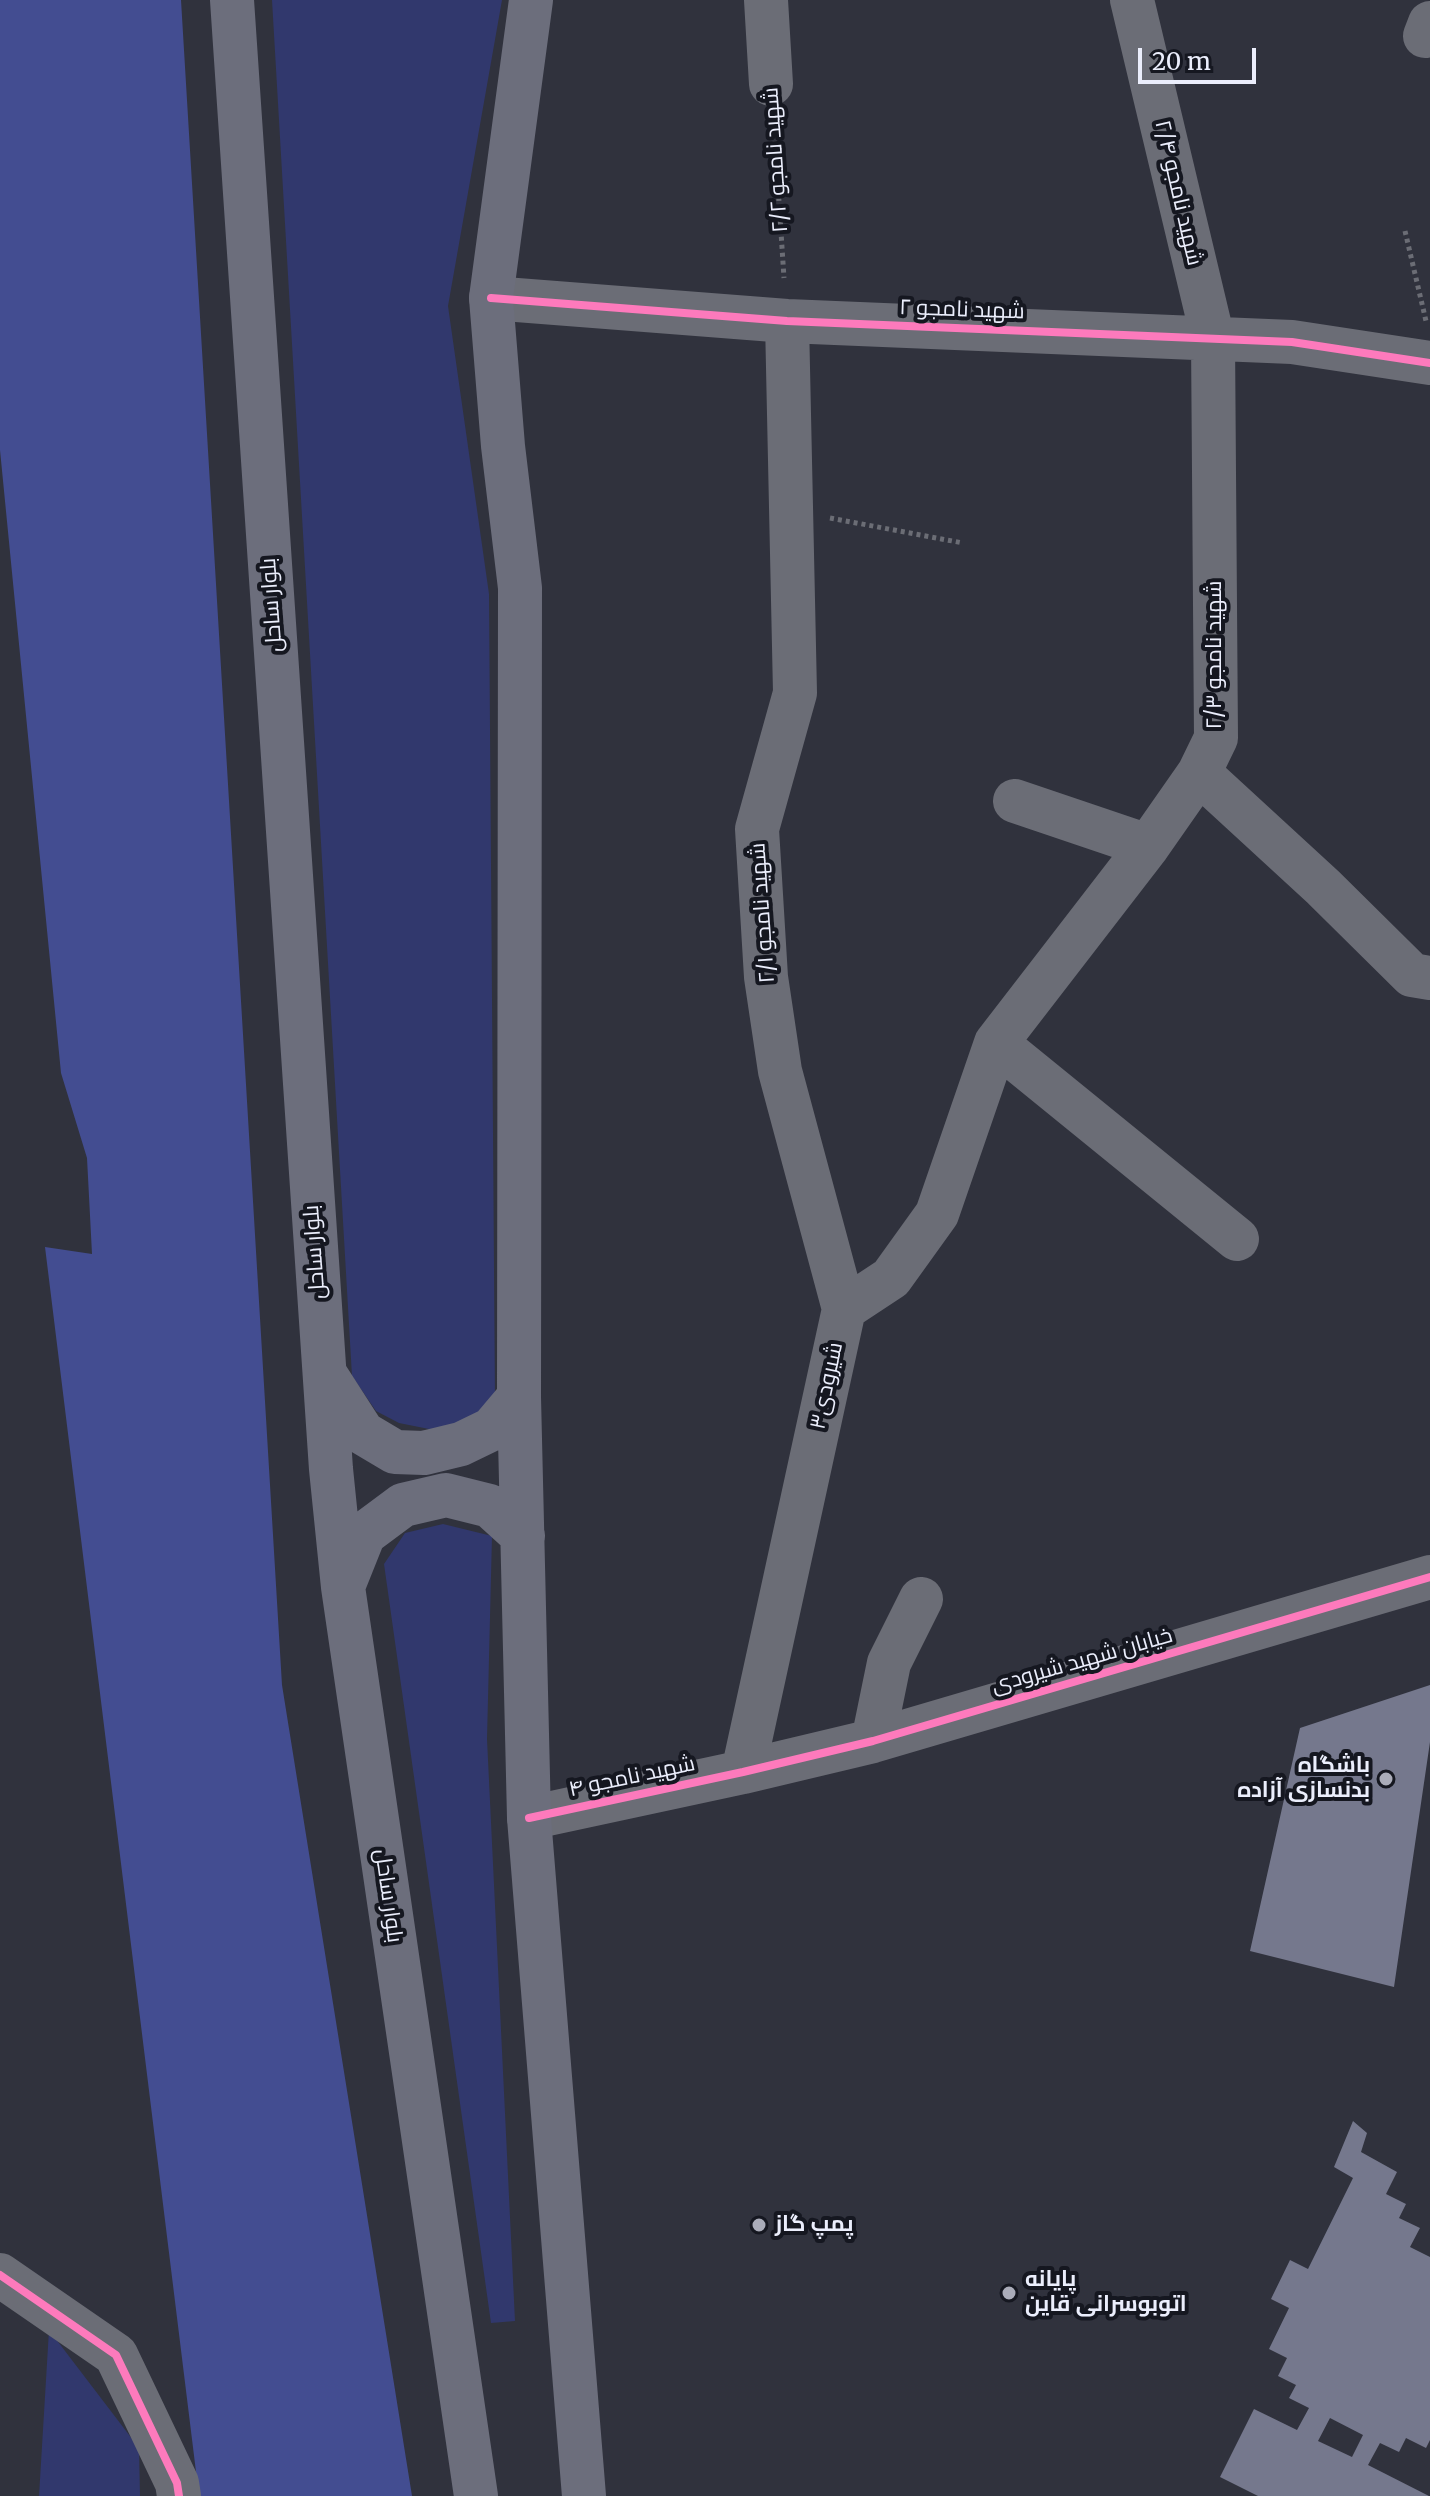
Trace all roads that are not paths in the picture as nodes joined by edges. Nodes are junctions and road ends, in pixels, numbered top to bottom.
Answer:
1 (232, 0) edge
2 (531, 0) edge
3 (766, 0) edge
4 (1132, 0) edge
5 (771, 84) road end
6 (491, 298) junction
7 (787, 321) junction
8 (1213, 339) junction
9 (1428, 343) edge
10 (1199, 773) junction
11 (1015, 801) dead end
12 (1148, 846) junction
13 (1430, 978) edge
14 (996, 1043) junction
15 (1237, 1239) dead end
16 (844, 1309) junction
17 (323, 1372) junction
18 (519, 1397) junction
19 (523, 1536) junction
20 (1430, 1577) edge
21 (343, 1587) junction
22 (921, 1599) dead end
23 (873, 1741) junction
24 (743, 1772) junction
25 (529, 1818) junction
26 (0, 2275) edge
27 (179, 2496) edge
28 (476, 2496) edge
29 (584, 2496) edge

1 - 17 main road, بلوار ساحل
2 - 6 main road
3 - 5 street, شهید نامجو ۲/۲
4 - 8 street, شهید نامجو ۲/۴
6 - 7 street, شهید نامجو ۲
6 - 18 main road
7 - 8 street, شهید نامجو ۲
7 - 16 street, شهید نامجو ۲/۱
8 - 9 street, شهید نامجو ۲
8 - 10 street, شهید نامجو ۲/۳
10 - 12 street, شهید نامجو ۲/۳
10 - 13 street
11 - 12 street
12 - 14 street, شهید نامجو ۲/۳
14 - 15 street
14 - 16 street
16 - 24 street, شیرودی۳
17 - 18 main road
17 - 21 main road, بلوار ساحل
18 - 19 main road
19 - 21 main road
19 - 25 main road
20 - 23 street, خیابان شهید شیرودی
21 - 28 main road, بلوار ساحل
22 - 23 street
23 - 24 street, خیابان شهید شیرودی
24 - 25 street, شهید نامجو ۴
25 - 29 main road
26 - 27 street

